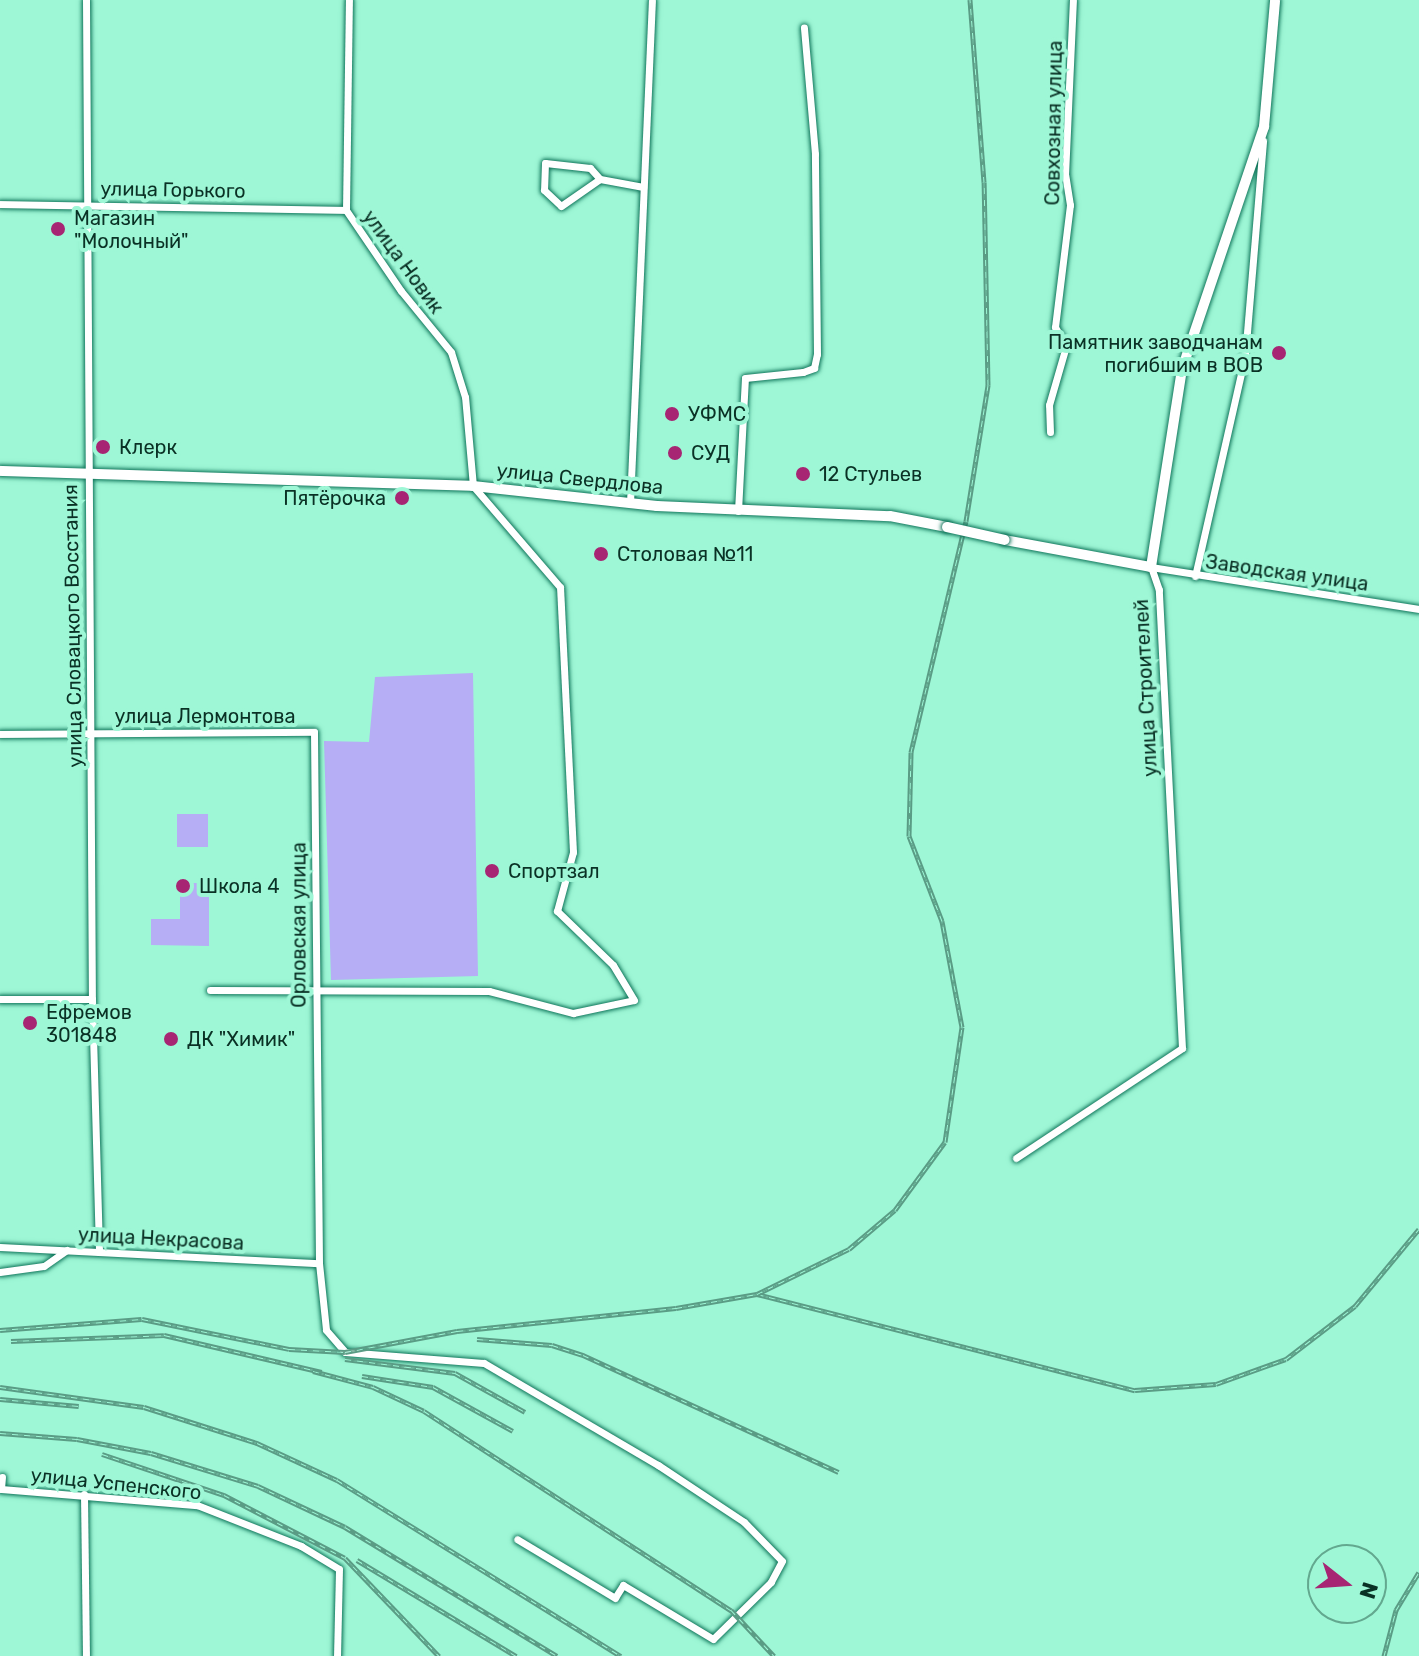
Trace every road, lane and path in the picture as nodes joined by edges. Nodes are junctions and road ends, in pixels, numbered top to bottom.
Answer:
1 (86, 0) edge
2 (349, 0) edge
3 (652, 0) edge
4 (1073, 0) edge
5 (1275, 0) edge
6 (804, 27) dead end
7 (1264, 127) junction
8 (600, 179) junction
9 (643, 187) junction
10 (0, 204) edge
11 (86, 205) junction
12 (346, 210) junction
13 (1050, 432) dead end
14 (0, 471) edge
15 (87, 475) junction
16 (473, 486) junction
17 (630, 503) junction
18 (738, 511) junction
19 (1151, 567) junction
20 (1195, 576) junction
21 (1419, 609) edge
22 (91, 732) junction
23 (314, 732) joint
24 (0, 734) edge
25 (315, 989) junction
26 (210, 990) dead end
27 (0, 999) edge
28 (92, 999) junction
29 (1016, 1158) dead end
30 (0, 1247) edge
31 (67, 1250) junction
32 (99, 1252) junction
33 (319, 1263) junction
34 (0, 1272) edge
35 (2, 1477) edge
36 (84, 1494) junction
37 (517, 1539) dead end
38 (337, 1652) edge
39 (86, 1656) edge

1 - 11 street, улица Словацкого Восстания
2 - 12 street, улица Новик
3 - 9 street
4 - 13 street, Совхозная улица
5 - 7 main road, улица Строителей
6 - 18 street
7 - 19 main road, улица Строителей
7 - 20 street
8 - 8 street
8 - 9 street
9 - 17 street
10 - 11 street, улица Горького
11 - 12 street, улица Горького
11 - 15 street, улица Словацкого Восстания
12 - 16 street, улица Новик
14 - 15 main road, улица Свердлова
15 - 16 main road, улица Свердлова
15 - 22 street, улица Словацкого Восстания
16 - 17 main road, улица Свердлова
16 - 25 street
17 - 18 main road, улица Свердлова
18 - 19 main road, улица Свердлова, bridge
19 - 20 street, Заводская улица
19 - 29 street, улица Строителей
20 - 21 street, Заводская улица
22 - 23 street, улица Лермонтова
22 - 24 street, улица Лермонтова
22 - 28 street, улица Словацкого Восстания
23 - 25 street, Орловская улица
25 - 26 street
25 - 33 street, Орловская улица
27 - 28 street
28 - 32 street, улица Словацкого Восстания
30 - 31 street, улица Некрасова
31 - 32 street, улица Некрасова
31 - 34 street
32 - 33 street, улица Некрасова
33 - 37 street, Орловская улица
35 - 36 street, улица Успенского
36 - 38 street, улица Успенского
36 - 39 street

